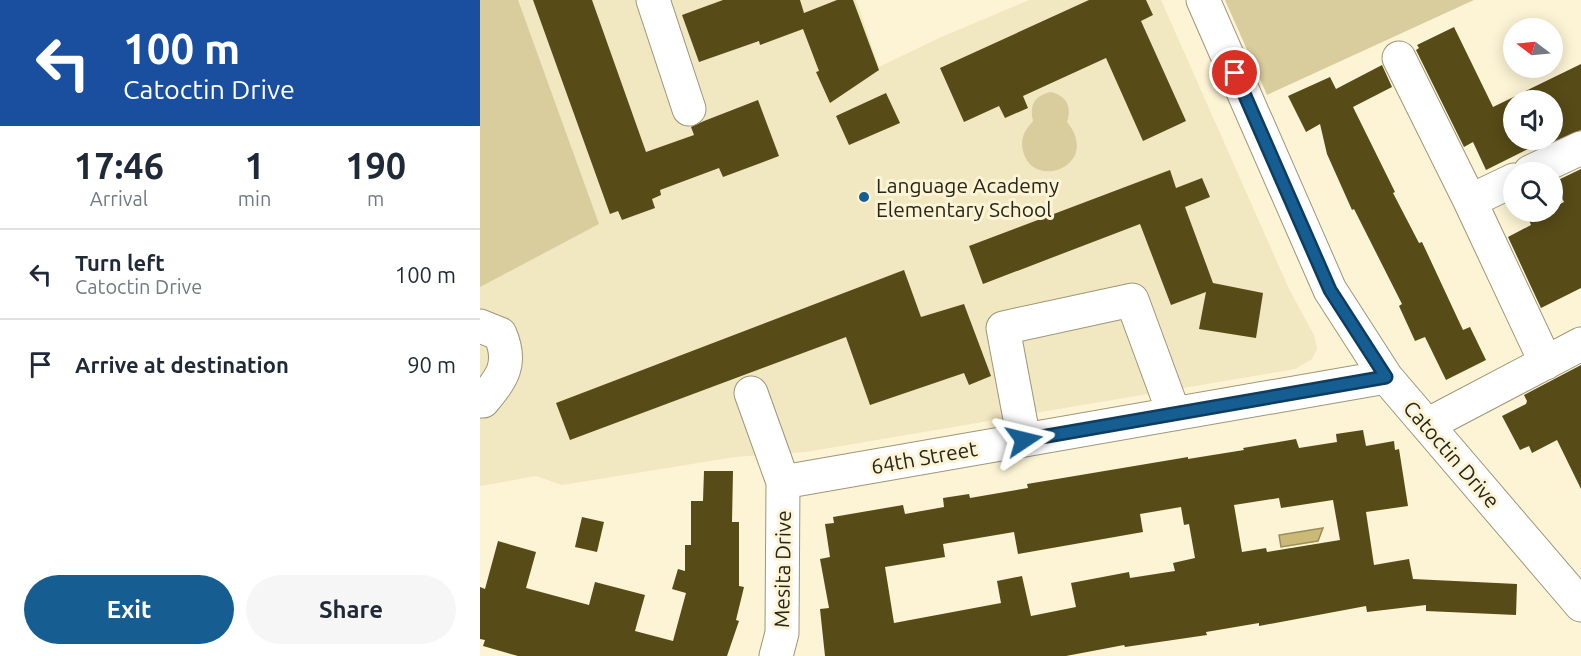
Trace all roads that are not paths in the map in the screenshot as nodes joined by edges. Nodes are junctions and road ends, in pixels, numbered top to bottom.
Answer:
1 (653, 0) edge
2 (1203, 0) edge
3 (1399, 58) dead end
4 (689, 109) dead end
5 (1581, 148) edge
6 (1551, 162) edge
7 (1503, 185) edge
8 (1470, 201) junction
9 (480, 326) edge
10 (1581, 344) edge
11 (1546, 363) junction
12 (1386, 377) junction
13 (751, 393) dead end
14 (480, 401) edge
15 (1174, 414) junction
16 (1427, 425) junction
17 (1024, 440) junction
18 (783, 482) junction
19 (1581, 605) edge
20 (776, 656) edge

1 - 4 street
2 - 12 street, Catoctin Drive
3 - 8 street
5 - 6 street
7 - 8 street
8 - 11 street
9 - 14 street
10 - 11 street
11 - 16 street
12 - 15 street, 64th Street
12 - 16 street, Catoctin Drive
13 - 18 street
15 - 17 street, 64th Street
15 - 17 street
16 - 19 street, Catoctin Drive
17 - 18 street, 64th Street
18 - 20 street, Mesita Drive

